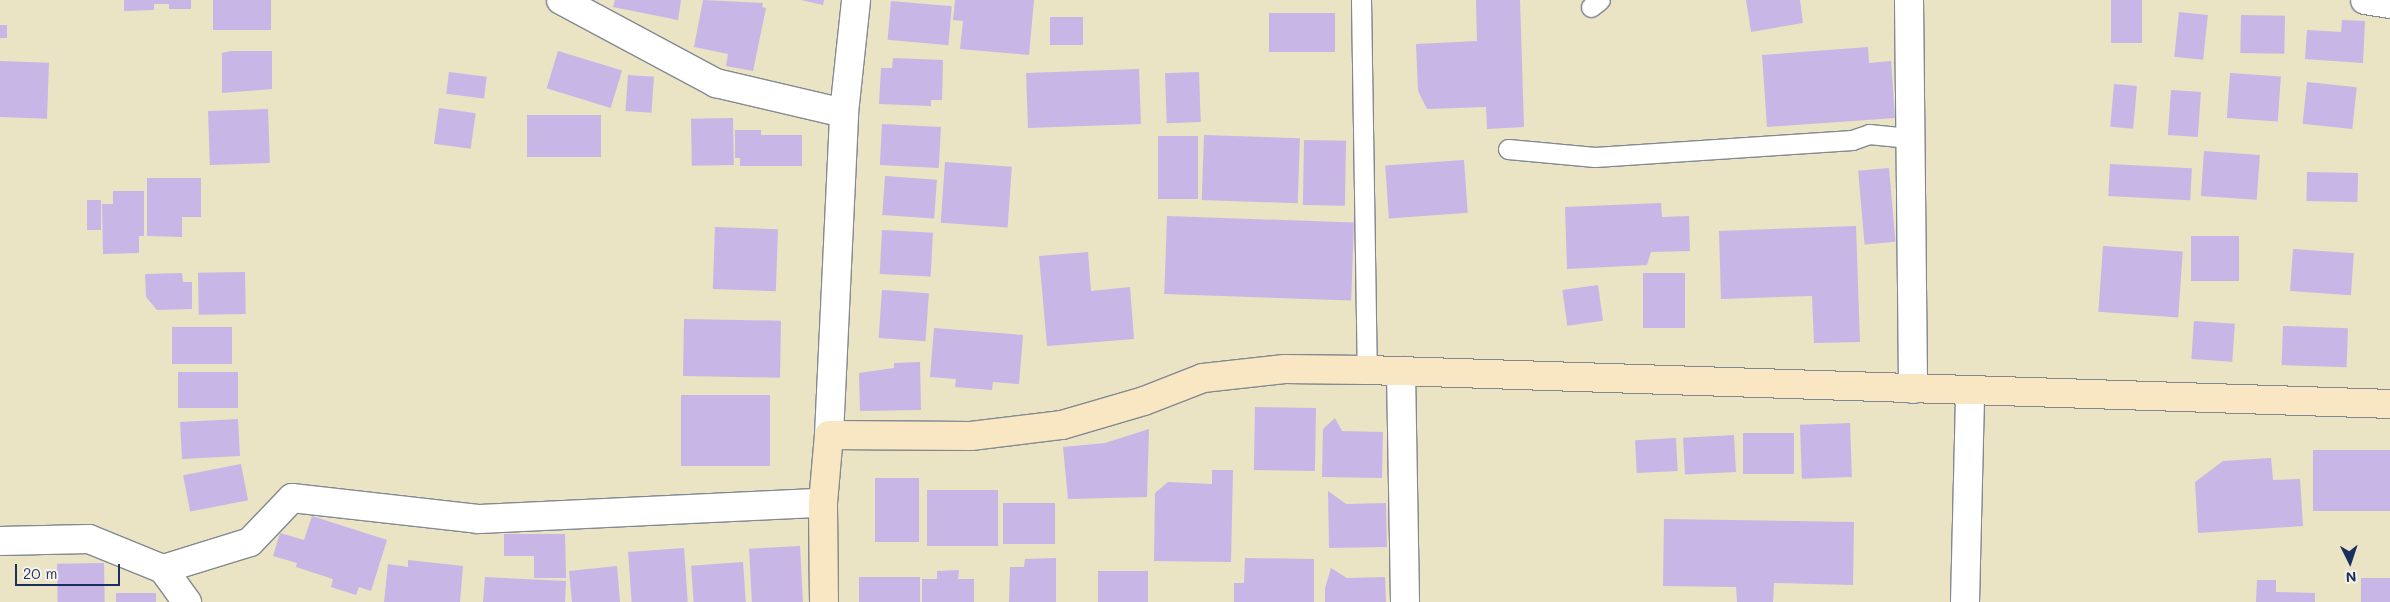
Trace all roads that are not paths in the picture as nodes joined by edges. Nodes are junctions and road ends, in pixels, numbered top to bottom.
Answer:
1 (561, 0) edge
2 (856, 0) edge
3 (1361, 0) edge
4 (1909, 0) edge
5 (2365, 0) edge
6 (2390, 4) edge
7 (844, 113) junction
8 (1908, 138) junction
9 (1508, 148) dead end
10 (1367, 370) junction
11 (1401, 371) junction
12 (1913, 389) junction
13 (1970, 390) junction
14 (2390, 404) edge
15 (829, 435) junction
16 (823, 503) junction
17 (0, 541) edge
18 (163, 568) junction
19 (187, 602) edge
20 (824, 602) edge
21 (1405, 602) edge
22 (1965, 602) edge

1 - 7 street
2 - 7 street
3 - 10 lane
4 - 8 street
5 - 6 street
7 - 15 street
8 - 9 lane
8 - 12 street
10 - 11 street
10 - 15 street
11 - 12 street
11 - 21 street
12 - 13 street
13 - 14 street
13 - 22 street
15 - 16 street
16 - 18 street
16 - 20 street
17 - 18 street
18 - 19 street

